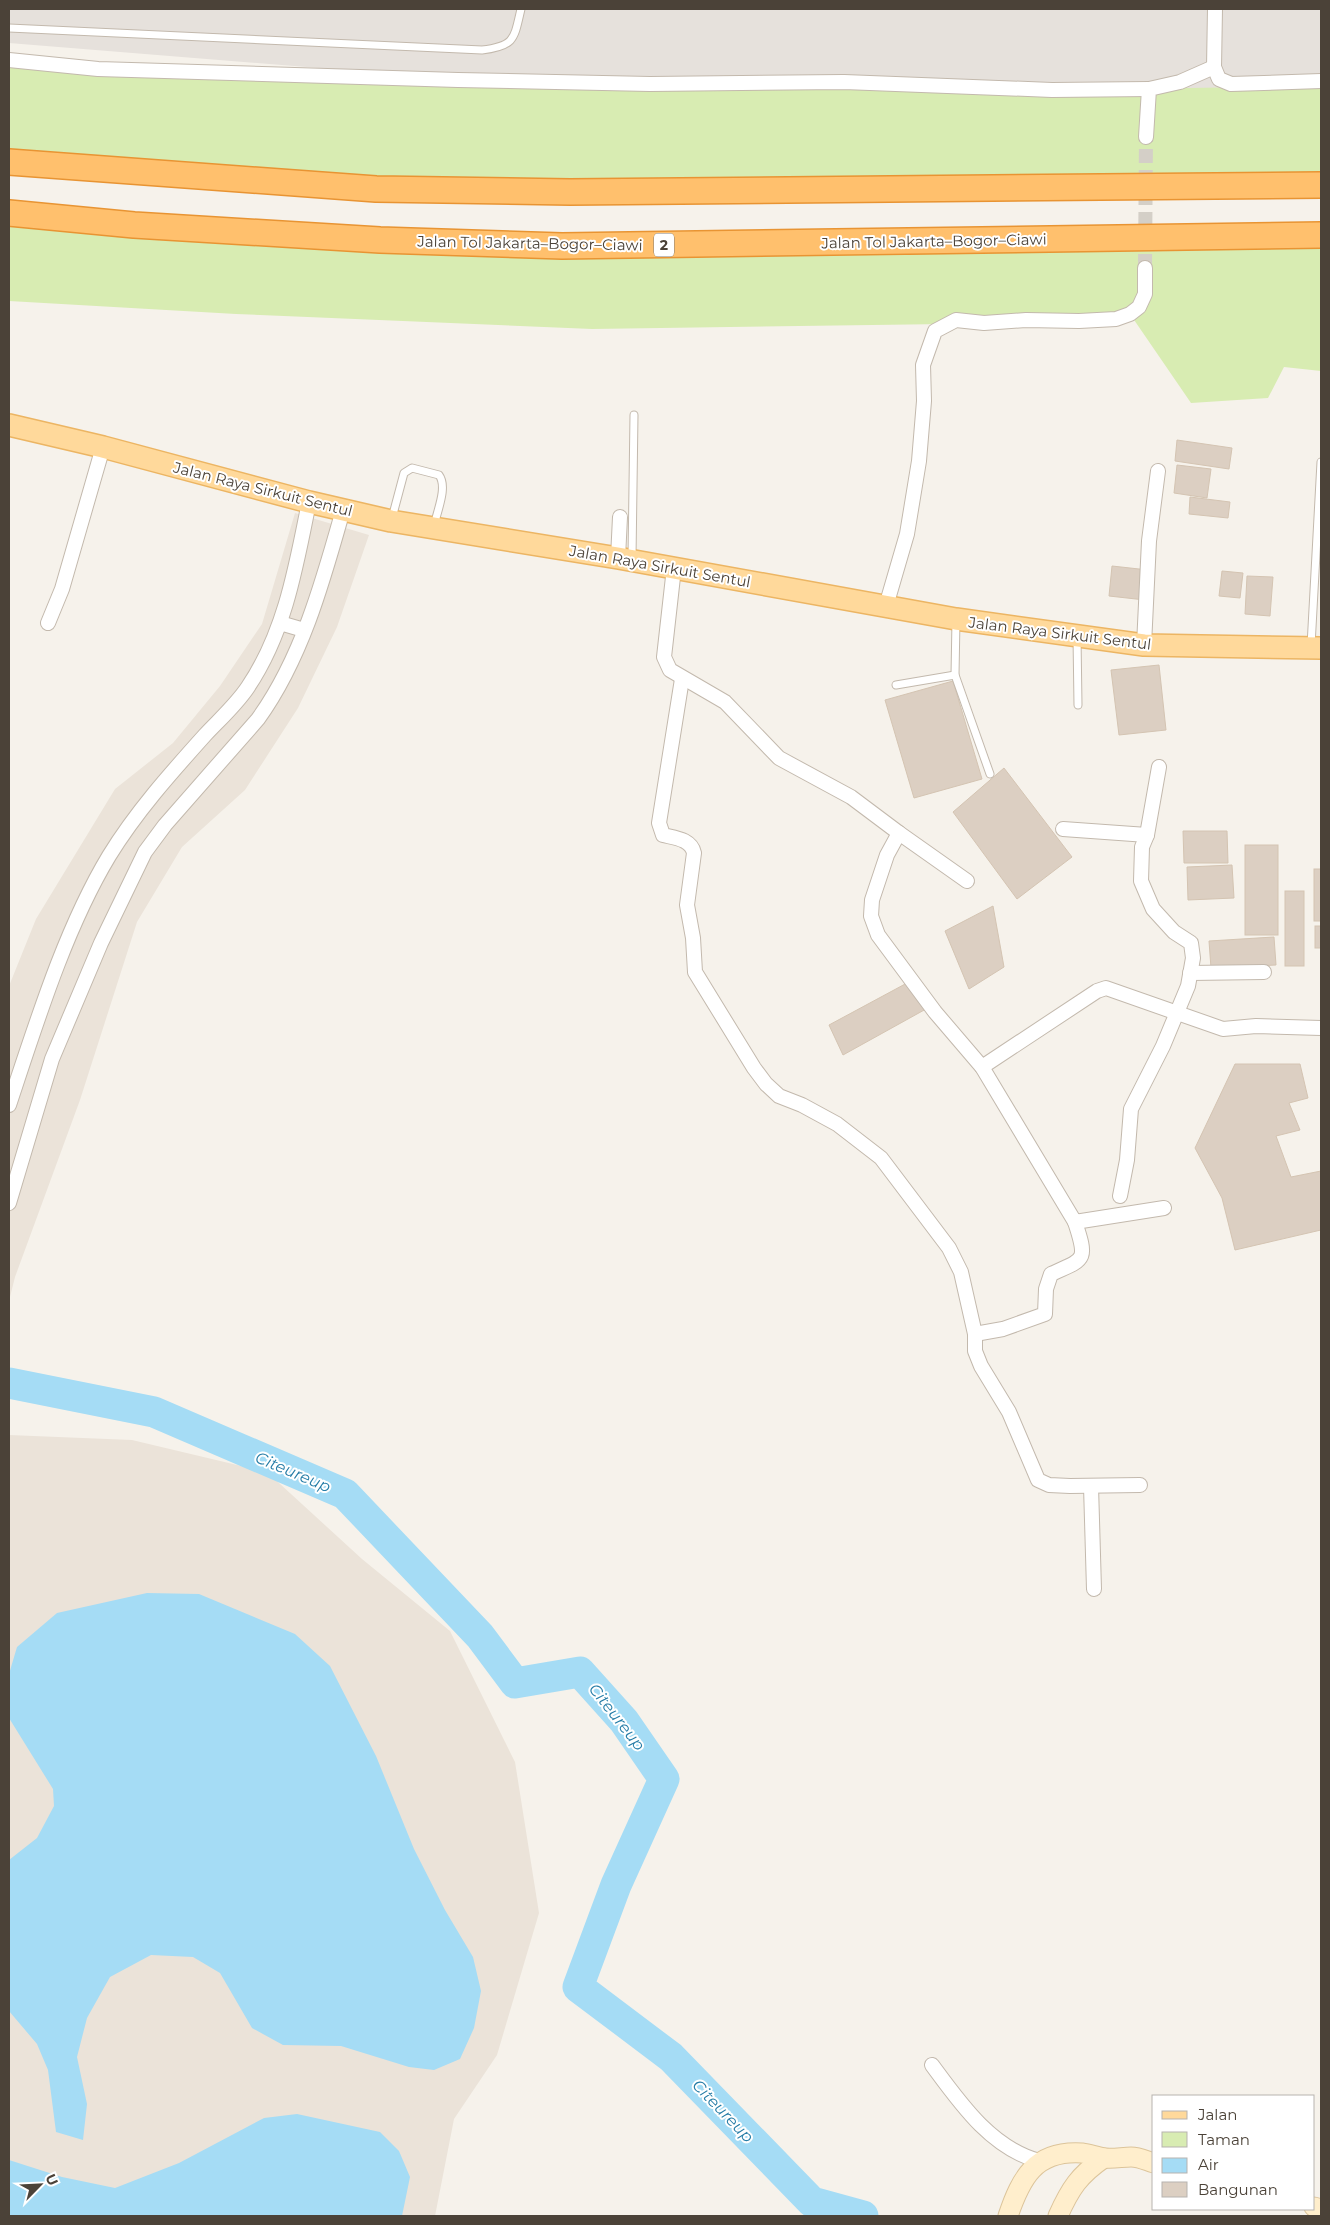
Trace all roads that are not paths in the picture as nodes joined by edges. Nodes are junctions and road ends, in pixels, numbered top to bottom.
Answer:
1 (521, 9) edge
2 (1215, 9) edge
3 (9, 28) edge
4 (9, 60) edge
5 (1214, 67) junction
6 (1321, 81) edge
7 (1149, 88) junction
8 (1146, 137) tunnel mouth
9 (9, 162) edge
10 (1321, 185) edge
11 (9, 214) edge
12 (1321, 235) edge
13 (1145, 268) tunnel mouth
14 (634, 416) dead end
15 (9, 424) edge
16 (103, 447) junction
17 (1321, 462) edge
18 (1158, 471) dead end
19 (309, 502) junction
20 (343, 510) junction
21 (620, 517) dead end
22 (391, 521) junction
23 (433, 528) junction
24 (625, 560) junction
25 (674, 568) junction
26 (886, 606) junction
27 (956, 619) junction
28 (48, 623) dead end
29 (280, 623) junction
30 (304, 630) junction
31 (1076, 637) junction
32 (1144, 645) junction
33 (1316, 649) edge
34 (955, 675) junction
35 (682, 679) junction
36 (896, 685) dead end
37 (1078, 705) dead end
38 (1159, 767) dead end
39 (990, 774) dead end
40 (1063, 829) dead end
41 (899, 833) junction
42 (1147, 835) junction
43 (967, 881) dead end
44 (1264, 972) dead end
45 (1190, 973) junction
46 (1176, 1015) junction
47 (1321, 1028) edge
48 (982, 1067) junction
49 (9, 1105) edge
50 (1120, 1196) dead end
51 (9, 1204) edge
52 (1164, 1208) dead end
53 (1075, 1222) junction
54 (974, 1334) junction
55 (1140, 1485) dead end
56 (1091, 1486) junction
57 (1094, 1589) dead end
58 (932, 2065) dead end
59 (1104, 2158) junction
60 (1039, 2162) junction
61 (1152, 2162) edge
62 (1008, 2216) edge
63 (1058, 2216) edge

1 - 3 lane
2 - 5 street
4 - 7 street
5 - 6 street
5 - 7 street
7 - 8 street
9 - 10 highway
11 - 12 highway, Jalan Tol Jakarta–Bogor–Ciawi / 2
13 - 26 street
14 - 24 lane
15 - 16 main road, Jalan Raya Sirkuit Sentul
16 - 19 main road, Jalan Raya Sirkuit Sentul
16 - 28 street
17 - 33 lane
18 - 32 street
19 - 20 main road, Jalan Raya Sirkuit Sentul
19 - 29 street
20 - 22 main road, Jalan Raya Sirkuit Sentul
20 - 30 street
21 - 24 street
22 - 23 main road, Jalan Raya Sirkuit Sentul
22 - 23 lane
23 - 24 main road, Jalan Raya Sirkuit Sentul
24 - 25 main road, Jalan Raya Sirkuit Sentul
25 - 26 main road, Jalan Raya Sirkuit Sentul
25 - 35 street
26 - 27 main road, Jalan Raya Sirkuit Sentul
27 - 31 main road, Jalan Raya Sirkuit Sentul
27 - 34 lane
29 - 30 street
29 - 49 street
30 - 51 street
31 - 32 main road, Jalan Raya Sirkuit Sentul
31 - 37 lane
32 - 33 main road, Jalan Raya Sirkuit Sentul
34 - 36 lane
34 - 39 lane
35 - 41 street
35 - 54 street
38 - 42 street
40 - 42 street
41 - 43 street
41 - 48 street
42 - 45 street
44 - 45 street
45 - 46 street
46 - 47 street
46 - 48 street
46 - 50 street
48 - 53 street
52 - 53 street
53 - 54 street
54 - 56 street
55 - 56 street
56 - 57 street
58 - 60 street
59 - 60 street
59 - 61 street
59 - 63 street
60 - 62 street

